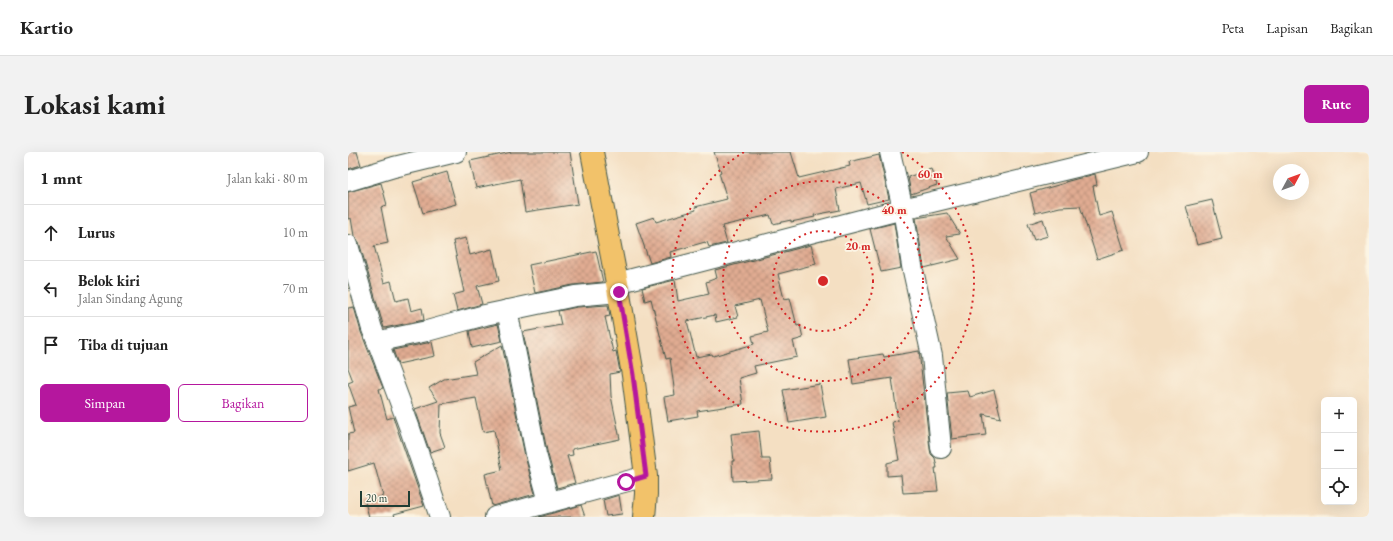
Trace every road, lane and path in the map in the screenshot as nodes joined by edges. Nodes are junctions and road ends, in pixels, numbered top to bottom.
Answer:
1 (456, 152) edge
2 (592, 152) edge
3 (890, 152) edge
4 (1138, 152) edge
5 (348, 180) edge
6 (902, 209) junction
7 (348, 245) edge
8 (618, 288) junction
9 (507, 310) junction
10 (378, 343) junction
11 (941, 448) dead end
12 (646, 476) junction
13 (549, 502) junction
14 (440, 517) edge
15 (495, 517) edge
16 (644, 517) edge

1 - 5 street
2 - 8 main road
3 - 6 street
4 - 6 street
6 - 8 street
6 - 11 street
7 - 10 street
8 - 9 street
8 - 12 main road
9 - 10 street
9 - 13 street
10 - 14 street
12 - 13 street
12 - 16 main road
13 - 15 street

